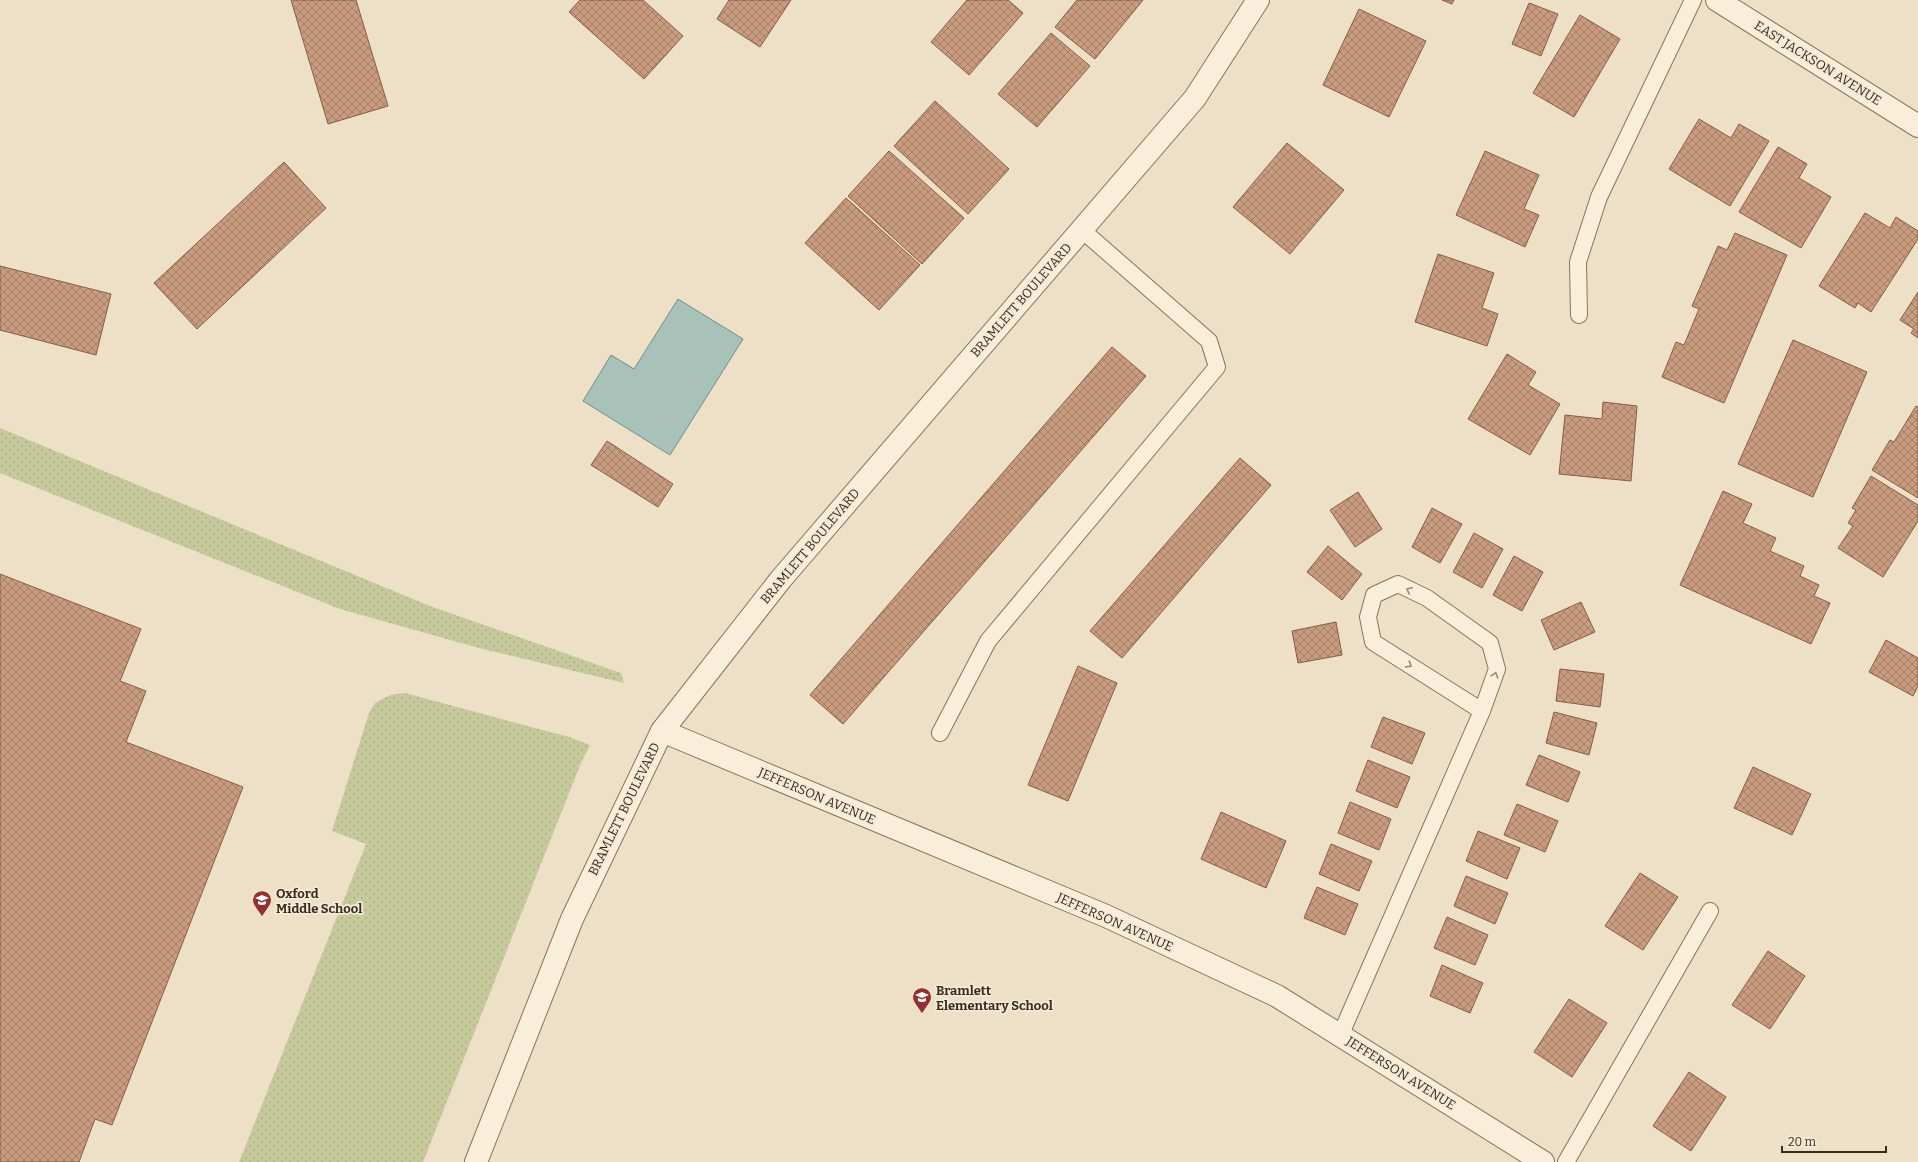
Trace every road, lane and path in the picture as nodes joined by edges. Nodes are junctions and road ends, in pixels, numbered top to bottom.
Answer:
1 (1258, 0) edge
2 (1693, 0) edge
3 (1717, 0) edge
4 (1918, 126) edge
5 (1082, 230) junction
6 (1579, 315) dead end
7 (1482, 711) junction
8 (662, 731) junction
9 (940, 733) dead end
10 (1710, 911) dead end
11 (1340, 1036) junction
12 (476, 1162) edge
13 (1543, 1162) edge
14 (1566, 1162) edge

1 - 5 street, BRAMLETT BOULEVARD
2 - 6 lane
3 - 4 street, EAST JACKSON AVENUE
5 - 8 street, BRAMLETT BOULEVARD
5 - 9 lane
7 -> 7 lane
7 - 11 lane
8 - 11 street, JEFFERSON AVENUE
8 - 12 street, BRAMLETT BOULEVARD
10 - 14 lane
11 - 13 street, JEFFERSON AVENUE

